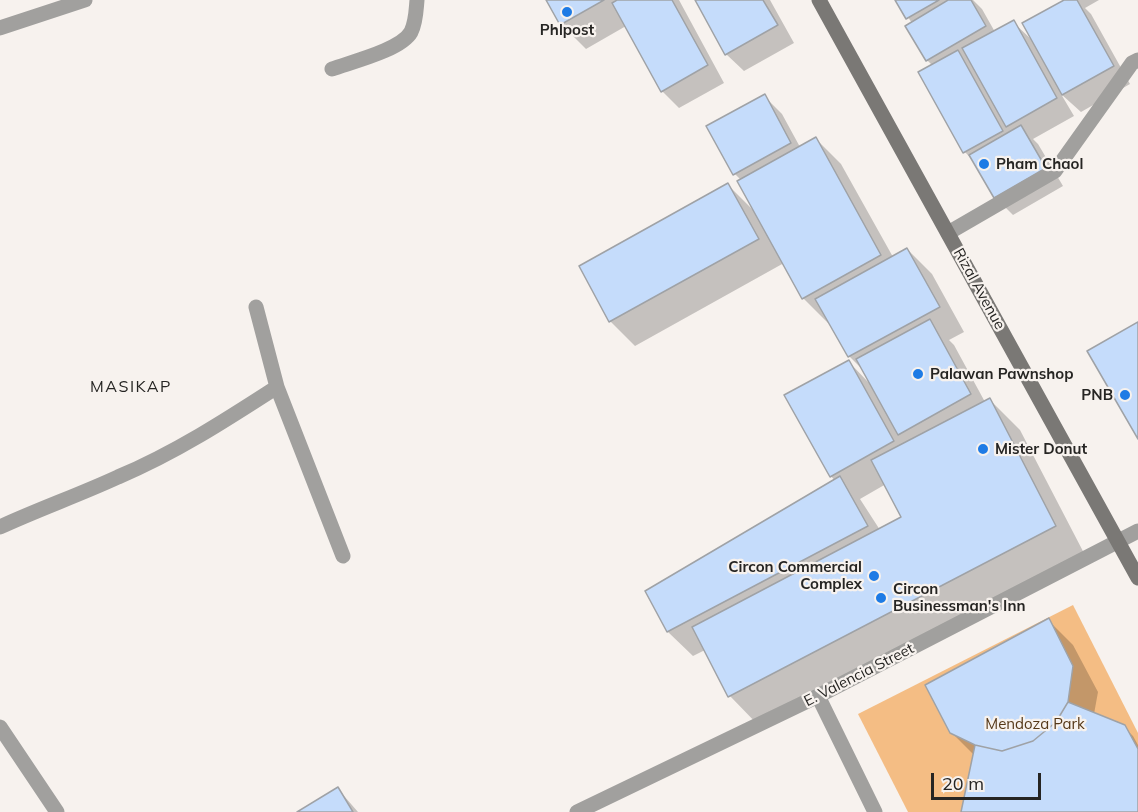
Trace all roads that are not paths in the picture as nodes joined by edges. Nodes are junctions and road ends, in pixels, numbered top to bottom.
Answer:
1 (85, 0) edge
2 (417, 0) edge
3 (819, 0) edge
4 (0, 28) edge
5 (1138, 60) edge
6 (332, 69) dead end
7 (948, 233) junction
8 (256, 307) dead end
9 (277, 387) junction
10 (0, 527) edge
11 (1138, 531) edge
12 (1119, 542) junction
13 (343, 556) dead end
14 (1138, 578) edge
15 (818, 696) junction
16 (0, 727) edge
17 (57, 812) edge
18 (577, 812) edge
19 (875, 812) edge

1 - 4 street
2 - 6 street
3 - 7 main road, Rizal Avenue
5 - 7 street
7 - 12 main road, Rizal Avenue
8 - 9 street
9 - 10 street
9 - 13 street
11 - 12 street, E. Valencia Street
12 - 14 main road, Rizal Avenue
12 - 15 street, E. Valencia Street
15 - 18 street, E. Valencia Street
15 - 19 street
16 - 17 street

